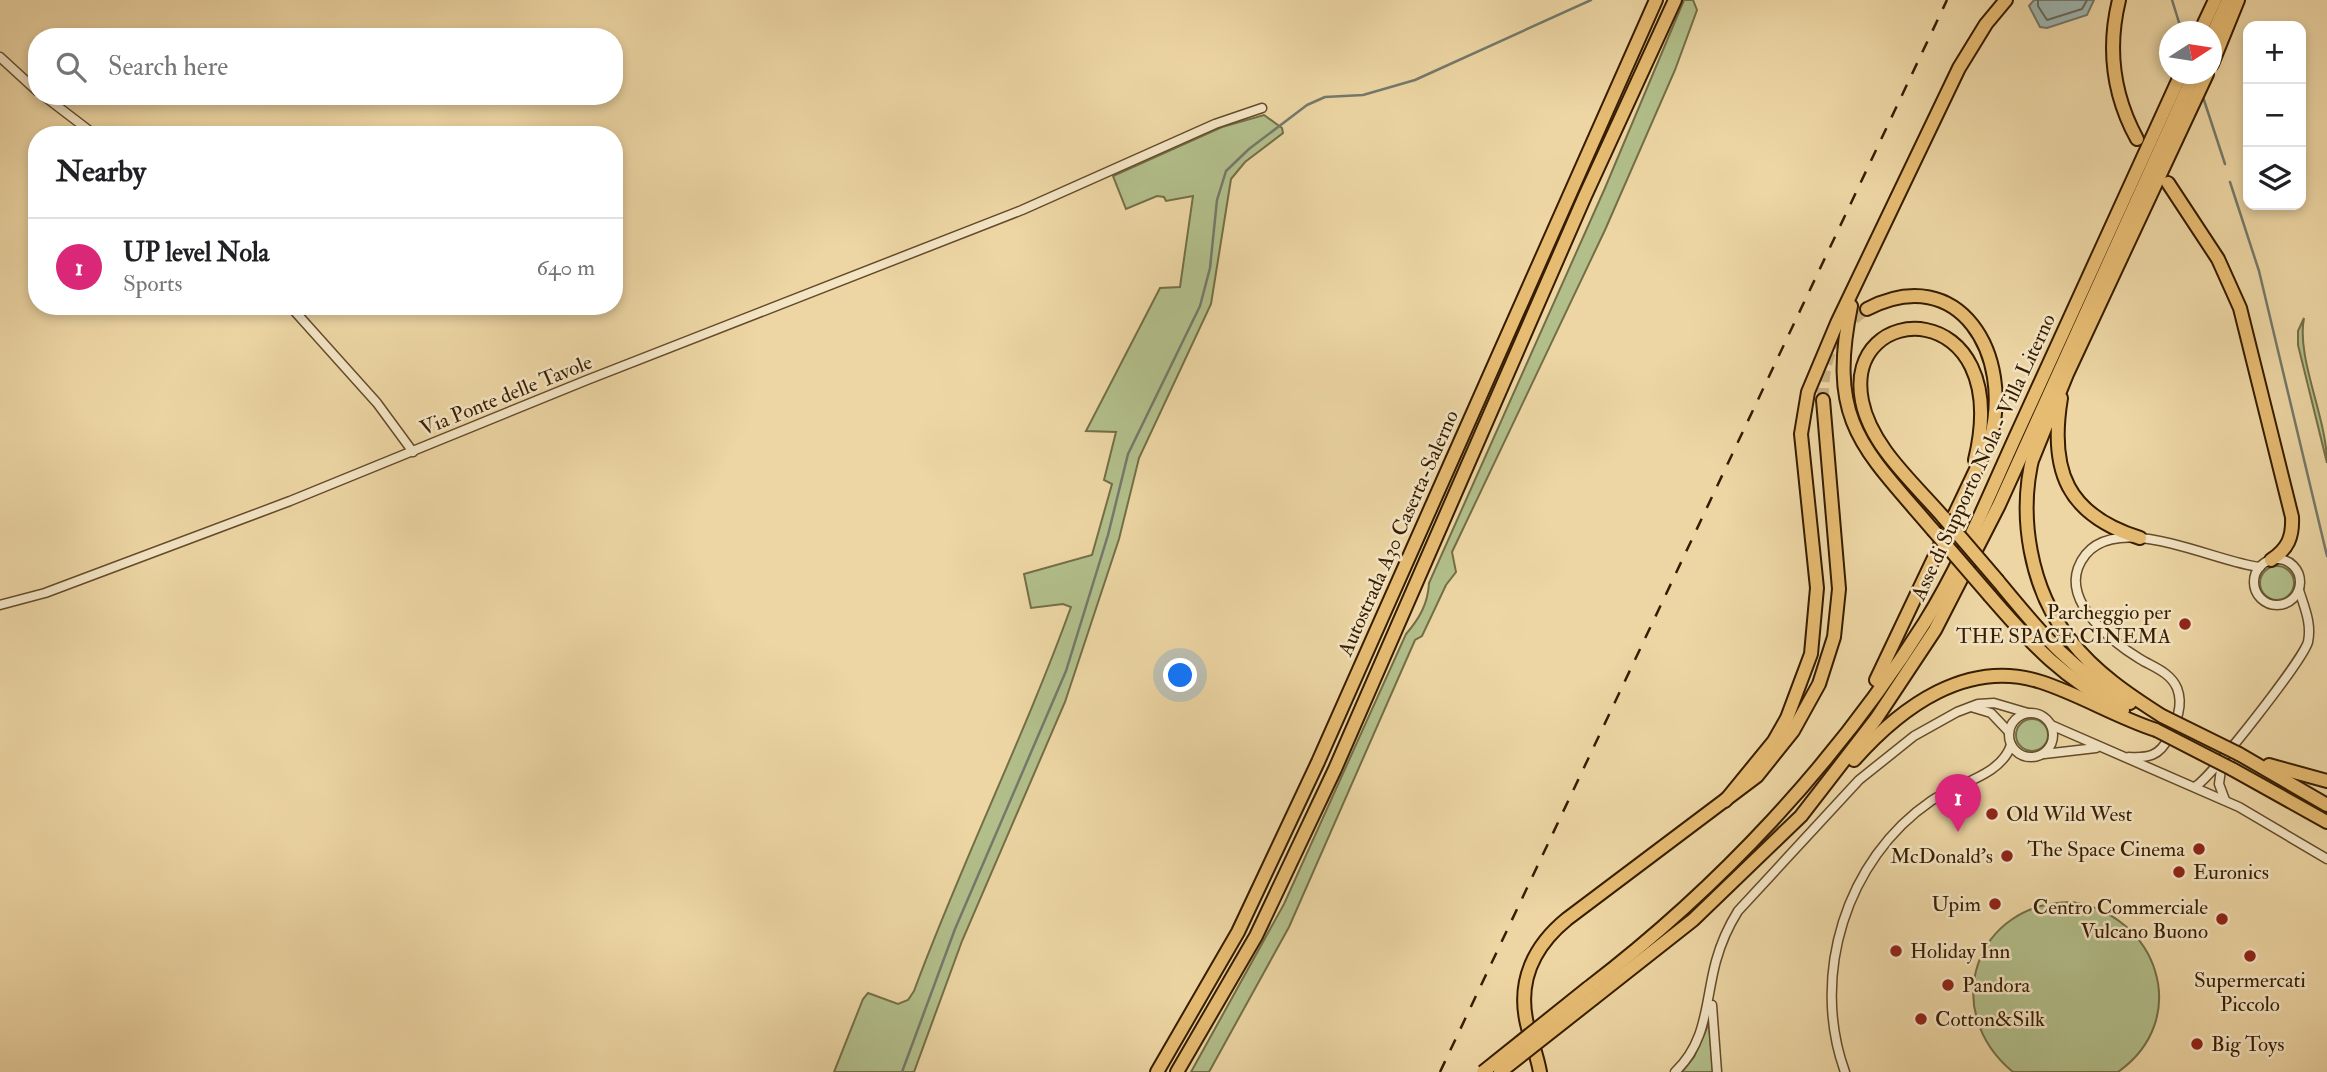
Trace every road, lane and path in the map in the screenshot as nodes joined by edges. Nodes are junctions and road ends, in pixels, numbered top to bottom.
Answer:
1 (1656, 0) edge
2 (2006, 0) edge
3 (2119, 0) edge
4 (2215, 0) edge
5 (2228, 0) edge
6 (2238, 0) edge
7 (1673, 6) edge
8 (2205, 21) edge
9 (2218, 21) edge
10 (2222, 39) edge
11 (0, 57) edge
12 (28, 83) edge
13 (2177, 84) edge
14 (2189, 84) edge
15 (2202, 84) edge
16 (56, 105) edge
17 (1262, 108) dead end
18 (83, 126) edge
19 (2137, 139) dead end
20 (2168, 183) dead end
21 (1854, 292) junction
22 (1867, 309) tunnel mouth
23 (298, 315) edge
24 (2067, 374) junction
25 (2052, 387) junction
26 (1823, 400) tunnel mouth
27 (414, 452) junction
28 (2032, 458) junction
29 (1971, 477) junction
30 (2140, 538) junction
31 (2272, 560) junction
32 (2260, 567) junction
33 (2299, 590) junction
34 (0, 605) edge
35 (1968, 707) junction
36 (2028, 713) junction
37 (2162, 716) junction
38 (2051, 725) junction
39 (2156, 730) junction
40 (2009, 732) junction
41 (1840, 741) junction
42 (2011, 745) junction
43 (2105, 749) junction
44 (2044, 754) junction
45 (2239, 754) junction
46 (2129, 757) junction
47 (2227, 765) junction
48 (2327, 781) edge
49 (2196, 786) junction
50 (2225, 800) junction
51 (1725, 801) junction
52 (2327, 805) edge
53 (1801, 816) junction
54 (2327, 822) edge
55 (2327, 859) edge
56 (1711, 991) junction
57 (1591, 993) junction
58 (1539, 1065) edge
59 (1157, 1072) edge
60 (1177, 1072) edge
61 (1483, 1072) edge
62 (1500, 1072) edge
63 (1547, 1072) edge
64 (1675, 1072) edge
65 (1717, 1072) edge
66 (1845, 1072) edge

1 - 59 highway, Autostrada A30 Caserta-Salerno
2 - 21 highway
3 - 19 highway
4 - 8 highway
5 - 9 highway
6 - 10 highway
7 - 60 highway, Autostrada A30 Caserta-Salerno
11 - 12 street
13 - 41 highway, Asse di Supporto Nola - Villa Literno
14 - 25 highway, Asse di Supporto Nola - Villa Literno
15 - 24 highway
16 - 18 street
17 - 27 street, Via Ponte delle Tavole
20 - 31 highway
21 - 39 highway, bridge
21 - 51 highway
22 - 29 highway
23 - 27 street
24 - 28 highway
24 - 30 highway
25 - 28 highway
25 - 53 highway, Asse di Supporto Nola - Villa Literno
26 - 51 highway
27 - 34 street, Via Ponte delle Tavole
28 - 37 highway
29 - 37 highway, bridge
29 - 41 highway
30 - 32 street
30 - 46 street
31 - 32 street
31 - 33 street
32 - 33 street
33 - 47 street
35 - 36 street
35 - 40 street
35 - 56 street
36 - 38 street
36 - 40 street
37 - 45 highway, bridge
38 - 43 street
38 - 44 street
39 - 47 highway, bridge
39 - 53 highway
40 - 42 street
41 - 57 highway, Asse di Supporto Nola - Villa Literno
42 - 44 street
42 - 66 street
43 - 44 street
43 - 46 street
45 - 48 highway
45 - 52 highway
46 - 49 street
47 - 49 street
47 - 50 street
47 - 54 highway
49 - 50 street
50 - 55 street
51 - 58 highway
53 - 57 highway, Asse di Supporto Nola - Villa Literno
56 - 64 street
56 - 65 street
57 - 61 highway, Asse di Supporto Nola - Villa Literno, bridge
57 - 62 highway, Asse di Supporto Nola - Villa Literno, bridge
58 - 63 highway

